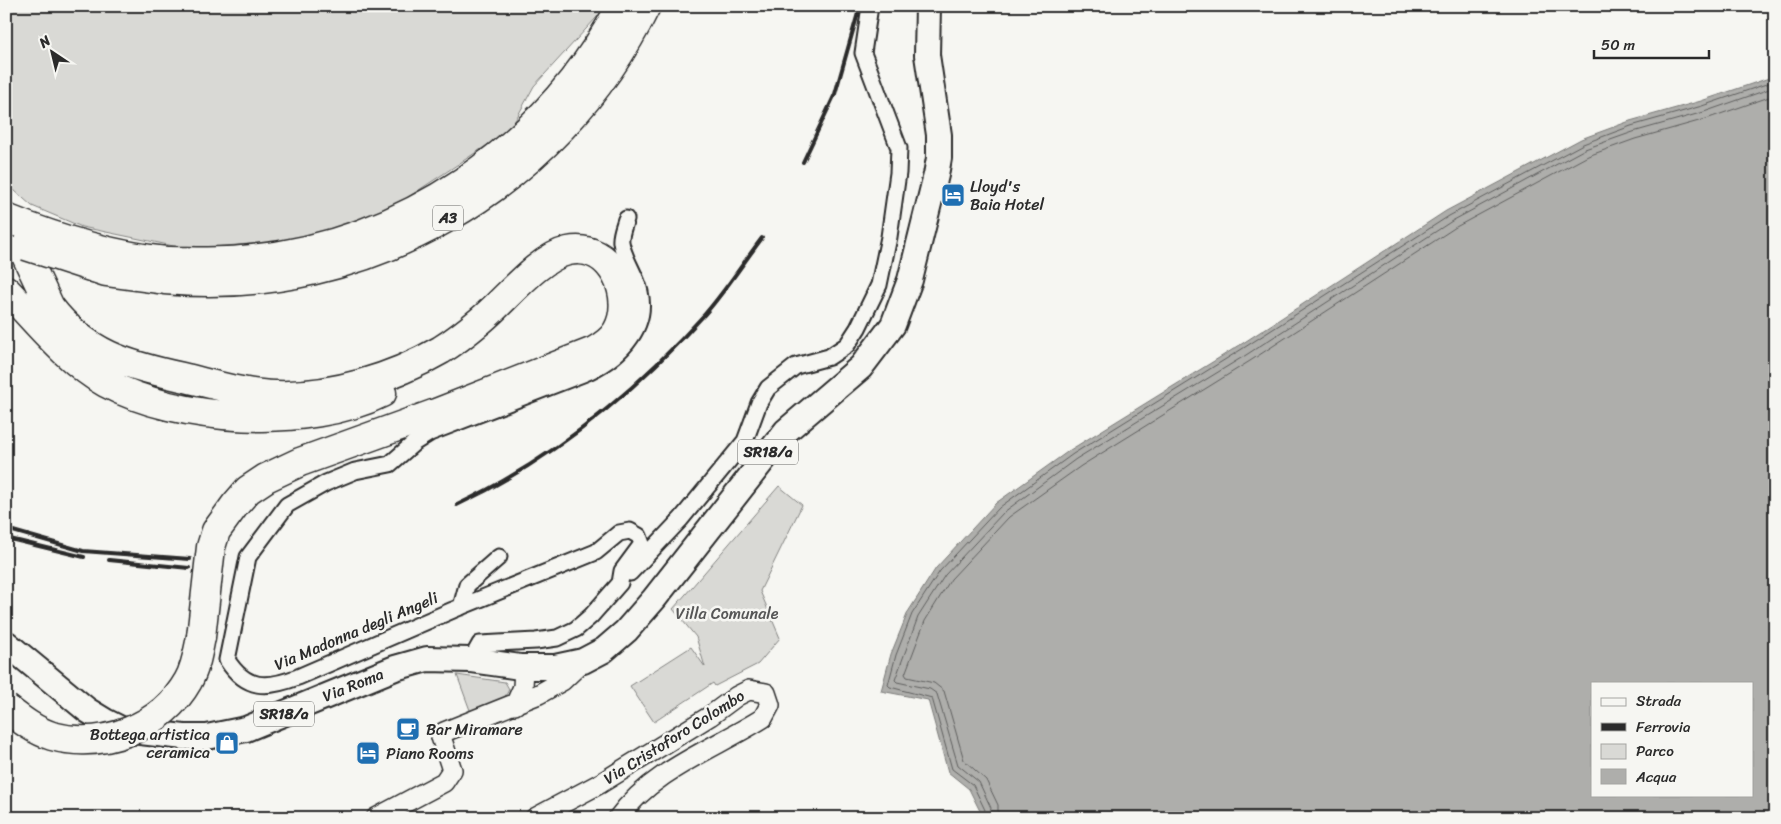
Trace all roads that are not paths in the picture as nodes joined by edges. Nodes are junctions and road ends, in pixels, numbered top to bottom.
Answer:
1 (621, 6) edge
2 (646, 6) edge
3 (870, 6) edge
4 (928, 6) edge
5 (6, 216) edge
6 (626, 219) dead end
7 (6, 238) edge
8 (166, 270) junction
9 (6, 290) edge
10 (480, 321) junction
11 (499, 557) dead end
12 (620, 583) junction
13 (461, 607) junction
14 (6, 644) edge
15 (471, 660) junction
16 (583, 661) junction
17 (524, 667) junction
18 (514, 705) junction
19 (6, 708) edge
20 (376, 818) edge
21 (535, 818) edge
22 (618, 818) edge

1 - 8 highway, A3
2 - 8 highway, A3
3 - 12 street, Via Madonna degli Angeli
4 - 16 main road, SR18/a
5 - 8 highway, A3, bridge
5 - 10 highway
6 - 13 street, Via Madonna degli Angeli
7 - 8 highway, A3, bridge
9 - 10 highway
10 - 19 highway, bridge
11 - 13 street
12 - 13 street, Via Madonna degli Angeli
12 - 15 street, Via Madonna degli Angeli
14 - 15 main road, Via Roma / SR18/a
15 - 17 main road, Via Roma / SR18/a
16 - 17 main road, Via Roma / SR18/a
16 - 18 street
17 - 18 street
18 - 20 street
21 - 22 street, Via Cristoforo Colombo

